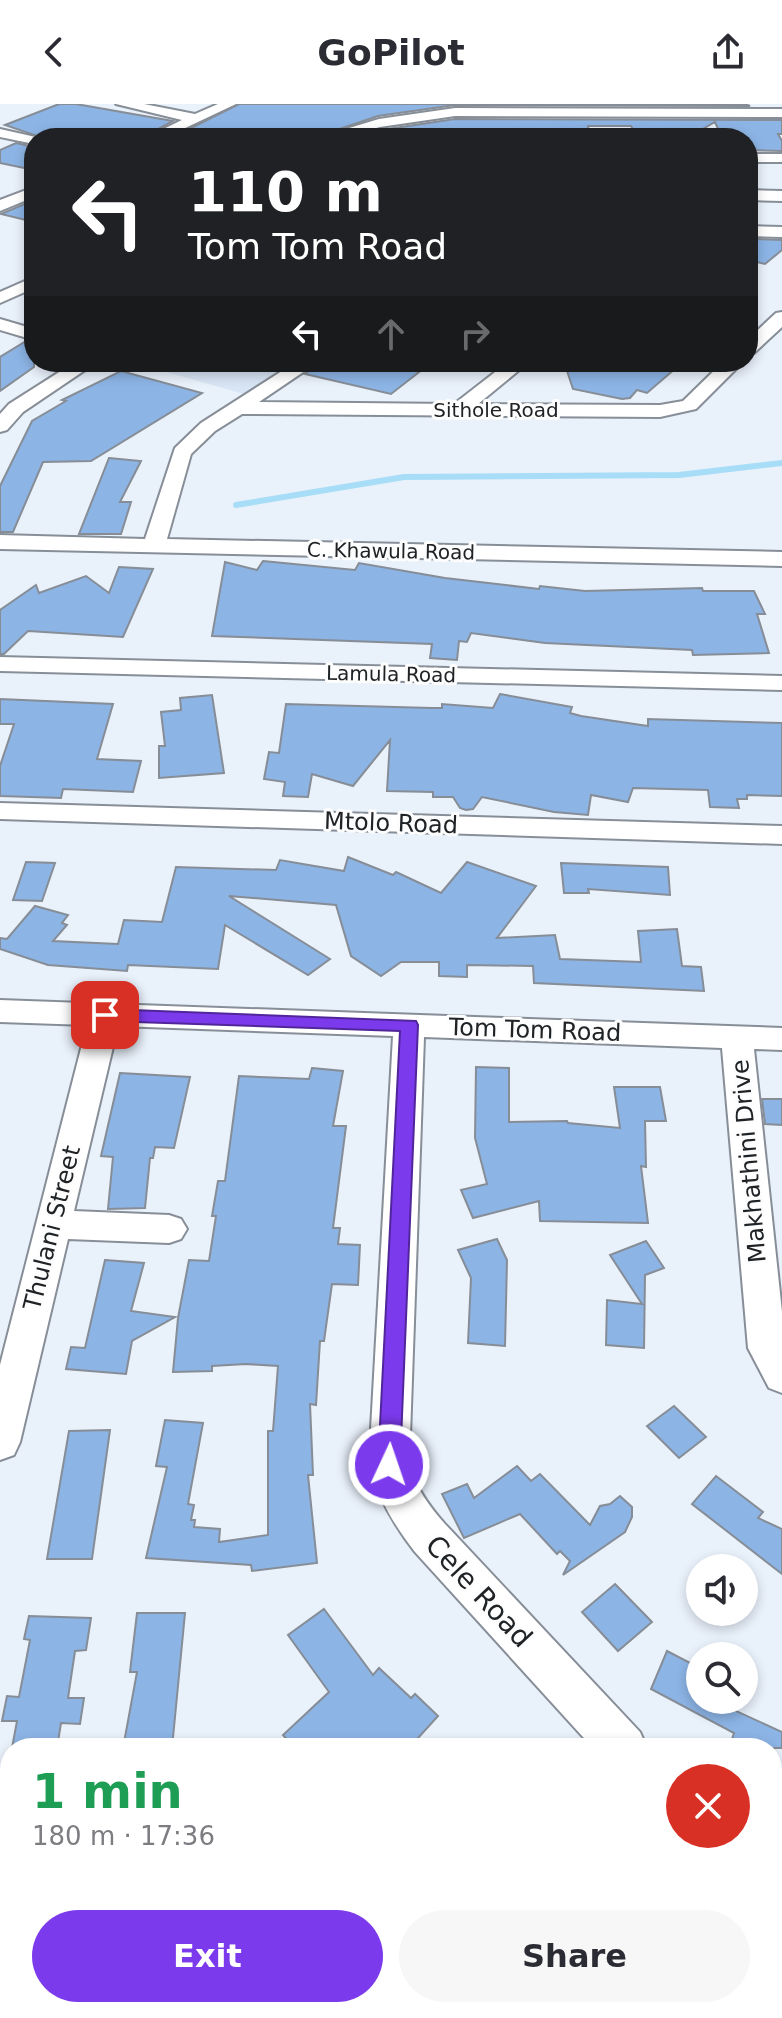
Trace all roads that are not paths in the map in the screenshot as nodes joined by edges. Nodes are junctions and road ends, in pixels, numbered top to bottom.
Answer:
1 (123, 104) edge
2 (229, 104) edge
3 (484, 108) edge
4 (581, 108) edge
5 (782, 113) edge
6 (195, 118) junction
7 (174, 128) edge
8 (367, 128) edge
9 (1, 134) edge
10 (24, 138) edge
11 (758, 158) edge
12 (782, 158) edge
13 (24, 195) edge
14 (758, 195) edge
15 (782, 196) edge
16 (0, 206) edge
17 (758, 231) edge
18 (782, 232) edge
19 (24, 287) edge
20 (0, 298) edge
21 (782, 317) edge
22 (0, 324) edge
23 (24, 332) edge
24 (758, 340) edge
25 (72, 372) edge
26 (294, 372) edge
27 (507, 372) edge
28 (724, 372) edge
29 (240, 408) junction
30 (458, 410) junction
31 (0, 426) edge
32 (0, 542) edge
33 (154, 546) junction
34 (782, 559) edge
35 (0, 664) edge
36 (782, 683) edge
37 (0, 811) edge
38 (782, 835) edge
39 (0, 1011) edge
40 (105, 1015) junction
41 (409, 1025) junction
42 (737, 1037) junction
43 (782, 1039) edge
44 (54, 1224) junction
45 (169, 1229) dead end
46 (782, 1376) edge
47 (0, 1442) edge
48 (615, 1738) edge

1 - 6 street
2 - 6 street
3 - 4 street
3 - 8 street
4 - 5 street
6 - 7 street
9 - 10 street
11 - 12 street
13 - 16 street
14 - 15 street
17 - 18 street
19 - 20 street
21 - 24 street
22 - 23 street
25 - 31 street
26 - 29 street
27 - 30 street
28 - 30 street, Sithole Road
29 - 30 street, Sithole Road
29 - 33 street
32 - 33 street, C. Khawula Road
33 - 34 street, C. Khawula Road
35 - 36 street, Lamula Road
37 - 38 street, Mtolo Road
39 - 40 street, Tom Tom Road
40 - 41 street, Tom Tom Road
40 - 44 street, Thulani Street
41 - 42 street, Tom Tom Road
41 - 48 street, Cele Road
42 - 43 street, Tom Tom Road
42 - 46 street, Makhathini Drive
44 - 45 street
44 - 47 street, Thulani Street

